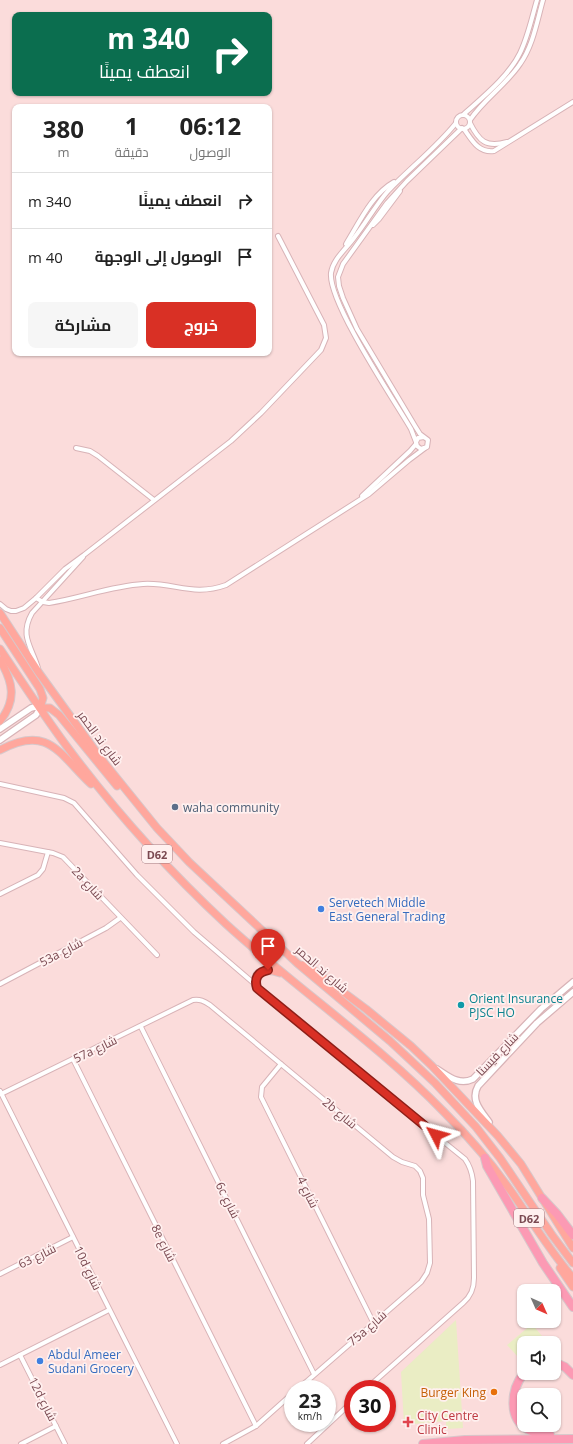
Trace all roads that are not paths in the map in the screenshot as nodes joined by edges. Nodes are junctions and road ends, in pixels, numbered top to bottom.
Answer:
1 (537, 0) edge
2 (543, 0) edge
3 (573, 102) edge
4 (464, 114) junction
5 (470, 122) junction
6 (456, 123) junction
7 (463, 128) junction
8 (513, 139) junction
9 (278, 236) dead end
10 (424, 437) junction
11 (416, 443) junction
12 (76, 448) dead end
13 (425, 448) junction
14 (154, 500) junction
15 (351, 505) junction
16 (84, 555) junction
17 (36, 598) junction
18 (43, 602) junction
19 (0, 604) edge
20 (0, 613) edge
21 (0, 628) edge
22 (0, 649) edge
23 (0, 660) edge
24 (39, 673) junction
25 (40, 708) junction
26 (0, 721) edge
27 (0, 729) edge
28 (0, 740) edge
29 (0, 750) edge
30 (0, 784) edge
31 (105, 796) junction
32 (157, 828) junction
33 (0, 843) edge
34 (48, 852) junction
35 (0, 894) edge
36 (120, 918) junction
37 (157, 956) dead end
38 (297, 963) junction
39 (285, 974) junction
40 (573, 982) edge
41 (0, 984) edge
42 (257, 988) junction
43 (573, 992) edge
44 (188, 1003) joint
45 (141, 1027) junction
46 (504, 1046) junction
47 (506, 1056) junction
48 (73, 1059) junction
49 (281, 1064) junction
50 (432, 1066) junction
51 (1, 1093) edge
52 (498, 1136) junction
53 (485, 1158) junction
54 (542, 1198) junction
55 (573, 1235) edge
56 (73, 1237) junction
57 (573, 1248) edge
58 (553, 1254) junction
59 (430, 1263) joint
60 (573, 1263) edge
61 (0, 1268) edge
62 (1, 1273) edge
63 (573, 1278) edge
64 (573, 1287) edge
65 (573, 1306) edge
66 (109, 1310) junction
67 (373, 1322) junction
68 (20, 1355) junction
69 (0, 1365) edge
70 (561, 1365) edge
71 (314, 1374) junction
72 (573, 1375) edge
73 (308, 1380) edge
74 (376, 1380) edge
75 (518, 1380) edge
76 (284, 1401) edge
77 (344, 1409) edge
78 (56, 1426) junction
79 (256, 1426) junction
80 (573, 1437) edge
81 (21, 1444) edge
82 (65, 1444) edge
83 (177, 1444) edge
84 (223, 1444) edge
85 (307, 1444) edge
86 (423, 1444) edge

1 - 4 street
2 - 5 street
3 - 8 street
4 - 5 street
4 - 6 street
5 - 7 street
5 - 8 street
6 - 7 street
6 - 11 street
7 - 8 street
7 - 10 street
9 - 14 street
10 - 11 street
10 - 13 street
11 - 13 street
11 - 15 street
12 - 14 street
13 - 15 street
14 - 16 street
15 - 18 street
16 - 17 street
16 - 18 street
17 - 18 street
17 - 19 street
18 - 24 street
20 - 24 main road, شارع ند الحمر / D62
21 - 25 main road
22 - 25 main road, D62
23 - 26 main road
24 - 32 main road, شارع ند الحمر / D62
25 - 27 street
25 - 28 street
25 - 31 main road, D62
25 - 32 main road
29 - 31 main road
30 - 42 street
31 - 39 main road, D62
32 - 38 main road, شارع ند الحمر / D62
33 - 34 street, 2a شارع
34 - 35 street
34 - 36 street, 2a شارع
36 - 37 street, 2a شارع
36 - 41 street, 53a شارع
38 - 50 main road
38 - 60 main road, شارع ند الحمر / D62
39 - 42 main road
39 - 53 main road, D62
40 - 46 street, شارع فيستا
42 - 74 street
43 - 47 street, شارع فيستا
44 - 45 street, 57a شارع
44 - 49 street, 2b شارع
45 - 48 street, 57a شارع
45 - 71 street, 6c شارع
46 - 47 street
46 - 50 street, شارع فيستا
47 - 52 street, شارع فيستا
48 - 51 street, 57a شارع
48 - 79 street, 8e شارع
49 - 59 street, 2b شارع
49 - 67 street, شارع 4
50 - 52 main road
51 - 56 street, 10d شارع
52 - 54 main road
53 - 58 main road, D62
53 - 65 highway
54 - 55 highway
54 - 57 main road
56 - 62 street, شارع 63
56 - 66 street, 10d شارع
58 - 63 main road, D62
58 - 64 main road
59 - 67 street, 75a شارع
61 - 62 street
66 - 68 street
66 - 83 street, 10d شارع
67 - 71 street, 75a شارع
68 - 69 street
68 - 78 street, 12d شارع
70 - 72 highway
71 - 73 street, 75a شارع
75 - 80 highway
76 - 79 street
77 - 85 street
78 - 81 street
78 - 82 street, 12d شارع
79 - 84 street
80 - 86 highway

